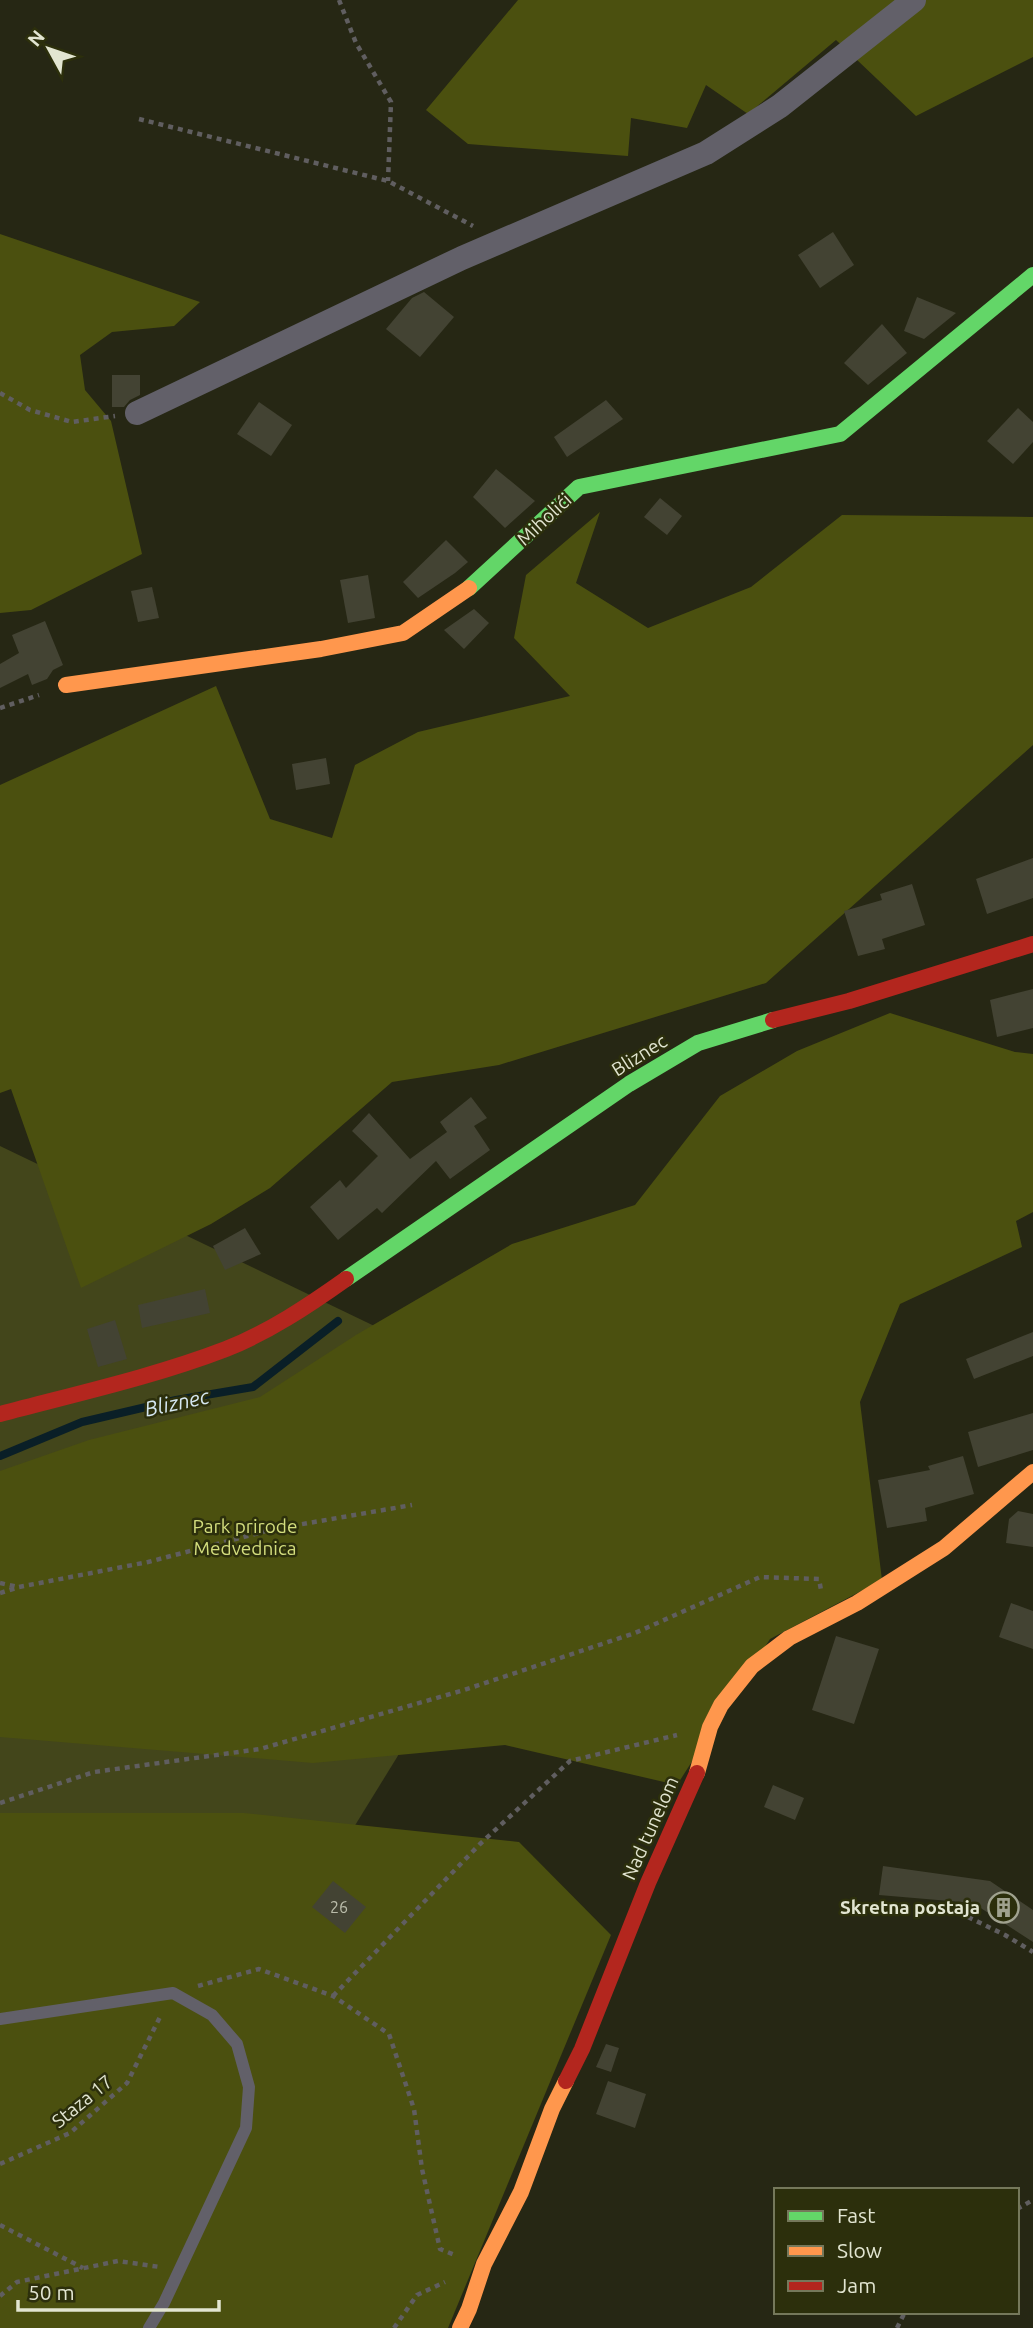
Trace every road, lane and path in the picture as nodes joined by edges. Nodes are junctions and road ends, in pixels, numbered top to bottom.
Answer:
1 (339, 0) edge
2 (914, 0) edge
3 (139, 120) dead end
4 (388, 181) junction
5 (501, 241) junction
6 (1033, 275) edge
7 (0, 393) edge
8 (137, 413) joint
9 (66, 685) joint
10 (0, 708) edge
11 (1033, 944) edge
12 (0, 1414) edge
13 (1033, 1472) edge
14 (412, 1505) dead end
15 (0, 1584) edge
16 (19, 1587) junction
17 (0, 1594) edge
18 (828, 1618) junction
19 (710, 1727) junction
20 (0, 1804) edge
21 (968, 1917) dead end
22 (1033, 1952) edge
23 (173, 1993) junction
24 (333, 1996) junction
25 (0, 2019) edge
26 (0, 2164) edge
27 (0, 2225) edge
28 (488, 2257) junction
29 (84, 2268) junction
30 (179, 2270) junction
31 (0, 2296) edge
32 (149, 2328) edge
33 (394, 2328) edge
34 (460, 2328) edge

1 - 4 path
2 - 5 street
3 - 4 path
4 - 5 path
5 - 8 street
6 - 9 street, Miholići
7 - 8 path
9 - 10 path
11 - 12 street, Bliznec
13 - 18 street, Nad tunelom
14 - 16 path
15 - 16 path
16 - 17 path
18 - 19 street, Nad tunelom
18 - 20 path
19 - 24 path
19 - 28 street, Nad tunelom
21 - 22 path
23 - 24 path
23 - 25 lane
23 - 26 path, Staza 17
23 - 30 lane
24 - 28 path
27 - 29 path
28 - 33 path
28 - 34 street, Nad tunelom
29 - 30 path
29 - 31 path
30 - 32 lane

